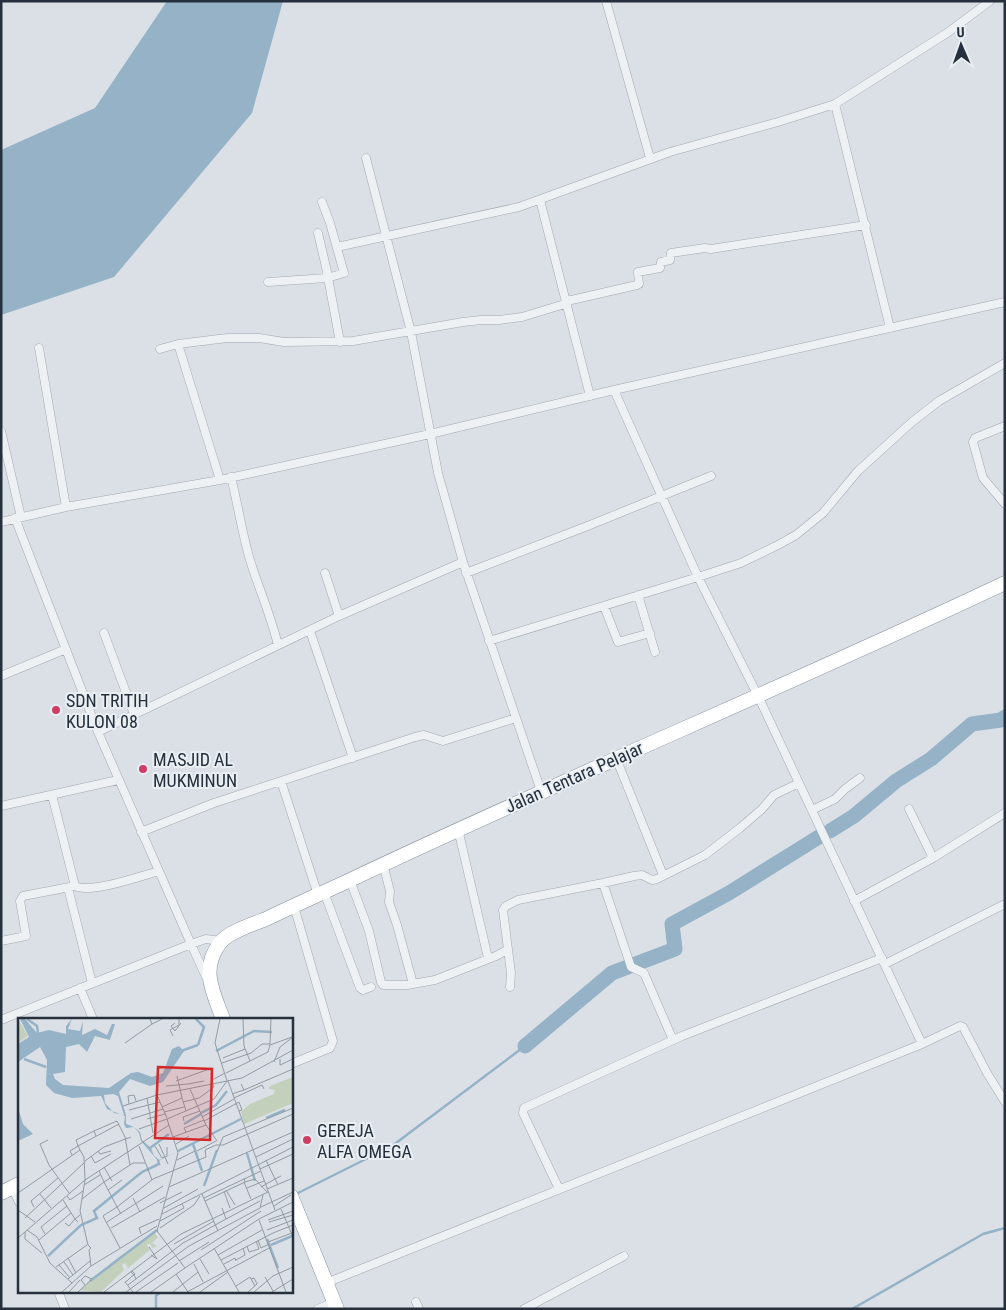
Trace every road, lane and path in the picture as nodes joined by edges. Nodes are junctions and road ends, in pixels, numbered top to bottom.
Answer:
1 (606, 1) edge
2 (990, 1) edge
3 (835, 104) junction
4 (366, 158) dead end
5 (650, 158) junction
6 (540, 200) junction
7 (322, 202) dead end
8 (866, 225) junction
9 (318, 233) dead end
10 (387, 236) junction
11 (337, 247) junction
12 (328, 278) junction
13 (268, 282) dead end
14 (568, 302) junction
15 (1005, 302) edge
16 (890, 328) junction
17 (411, 332) junction
18 (340, 342) junction
19 (178, 344) junction
20 (39, 348) dead end
21 (160, 349) dead end
22 (1005, 363) edge
23 (614, 390) junction
24 (590, 396) junction
25 (1005, 426) edge
26 (1, 431) edge
27 (430, 434) junction
28 (711, 476) dead end
29 (231, 477) junction
30 (220, 480) junction
31 (662, 496) junction
32 (1005, 504) edge
33 (66, 507) junction
34 (18, 518) junction
35 (1, 522) edge
36 (462, 562) junction
37 (326, 573) dead end
38 (466, 573) junction
39 (698, 577) junction
40 (1005, 583) edge
41 (638, 596) junction
42 (604, 606) junction
43 (339, 616) junction
44 (310, 631) junction
45 (104, 633) dead end
46 (650, 633) junction
47 (489, 641) junction
48 (278, 645) junction
49 (66, 649) junction
50 (655, 652) dead end
51 (1, 676) edge
52 (758, 696) junction
53 (134, 714) junction
54 (516, 718) junction
55 (98, 732) junction
56 (353, 758) junction
57 (616, 758) junction
58 (860, 778) dead end
59 (118, 780) junction
60 (281, 781) junction
61 (799, 783) junction
62 (541, 791) junction
63 (52, 795) junction
64 (1, 806) edge
65 (909, 809) dead end
66 (812, 810) junction
67 (1005, 813) edge
68 (458, 829) junction
69 (141, 832) junction
70 (933, 858) junction
71 (383, 864) junction
72 (159, 871) junction
73 (663, 875) junction
74 (350, 880) junction
75 (603, 884) junction
76 (72, 887) junction
77 (321, 894) junction
78 (854, 901) junction
79 (1005, 904) edge
80 (294, 906) junction
81 (1, 941) edge
82 (221, 941) junction
83 (191, 944) junction
84 (507, 950) junction
85 (488, 958) junction
86 (884, 961) junction
87 (92, 983) junction
88 (210, 983) junction
89 (413, 984) junction
90 (371, 987) dead end
91 (510, 987) dead end
92 (80, 988) junction
93 (22, 1015) edge
94 (93, 1018) edge
95 (223, 1018) edge
96 (1, 1020) edge
97 (673, 1040) junction
98 (922, 1044) junction
99 (292, 1064) edge
100 (1005, 1102) edge
101 (11, 1188) edge
102 (559, 1189) junction
103 (292, 1198) edge
104 (18, 1200) edge
105 (624, 1256) dead end
106 (326, 1283) junction
107 (58, 1292) edge
108 (335, 1305) edge
109 (65, 1309) edge
110 (318, 1309) edge
111 (524, 1309) edge

1 - 5 street
2 - 3 street
3 - 5 street
3 - 8 street
4 - 10 street
5 - 6 street
6 - 10 street
6 - 14 street
7 - 11 street
8 - 14 street
8 - 16 street
9 - 12 street
10 - 11 street
10 - 17 street
11 - 12 street
12 - 13 street
12 - 18 street
14 - 17 street
14 - 24 street
15 - 16 street
16 - 23 street
17 - 18 street
17 - 27 street
18 - 19 street
19 - 21 street
19 - 30 street
20 - 33 street
22 - 39 street
23 - 24 street
23 - 31 street
24 - 27 street
25 - 32 street
26 - 34 street
27 - 29 street
27 - 36 street
28 - 31 street
29 - 30 street
29 - 48 street
30 - 33 street
31 - 38 street
31 - 39 street
33 - 34 street
34 - 35 street
34 - 49 street
36 - 38 street
36 - 43 street
37 - 43 street
38 - 47 street
39 - 41 street
39 - 52 street
40 - 52 highway, Jalan Tentara Pelajar
41 - 42 street
41 - 46 street
42 - 46 street
42 - 47 street
43 - 44 street
44 - 48 street
44 - 56 street
45 - 53 street
46 - 50 street
47 - 54 street
48 - 53 street
49 - 51 street
49 - 55 street
52 - 57 highway, Jalan Tentara Pelajar
52 - 61 street
53 - 55 street
54 - 56 street
54 - 62 street
55 - 59 street
56 - 60 street
57 - 62 highway, Jalan Tentara Pelajar
57 - 73 street
58 - 66 street
59 - 63 street
59 - 69 street
60 - 69 street
60 - 77 street
61 - 66 street
61 - 73 street
62 - 68 highway, Jalan Tentara Pelajar
63 - 64 street
63 - 76 street
65 - 70 street
66 - 78 street
67 - 70 street
68 - 71 highway, Jalan Tentara Pelajar
68 - 85 street
69 - 72 street
70 - 78 street
71 - 74 highway, Jalan Tentara Pelajar
71 - 89 street
72 - 76 street
72 - 83 street
73 - 75 street
74 - 77 highway, Jalan Tentara Pelajar
74 - 89 street
75 - 84 street
75 - 97 street
76 - 81 street
76 - 87 street
77 - 80 highway, Jalan Tentara Pelajar
77 - 90 street
78 - 86 street
79 - 86 street
80 - 82 highway, Jalan Tentara Pelajar
80 - 99 street
82 - 83 street
82 - 88 highway
83 - 87 street
83 - 88 street
84 - 85 street
84 - 91 street
85 - 89 street
86 - 97 street
86 - 98 street
87 - 92 street
88 - 95 highway
92 - 93 street
92 - 94 street
93 - 96 street
97 - 102 street
98 - 100 street
98 - 102 street
101 - 104 street
102 - 106 street
103 - 106 highway
105 - 111 street
106 - 108 highway
107 - 109 street
108 - 110 street

